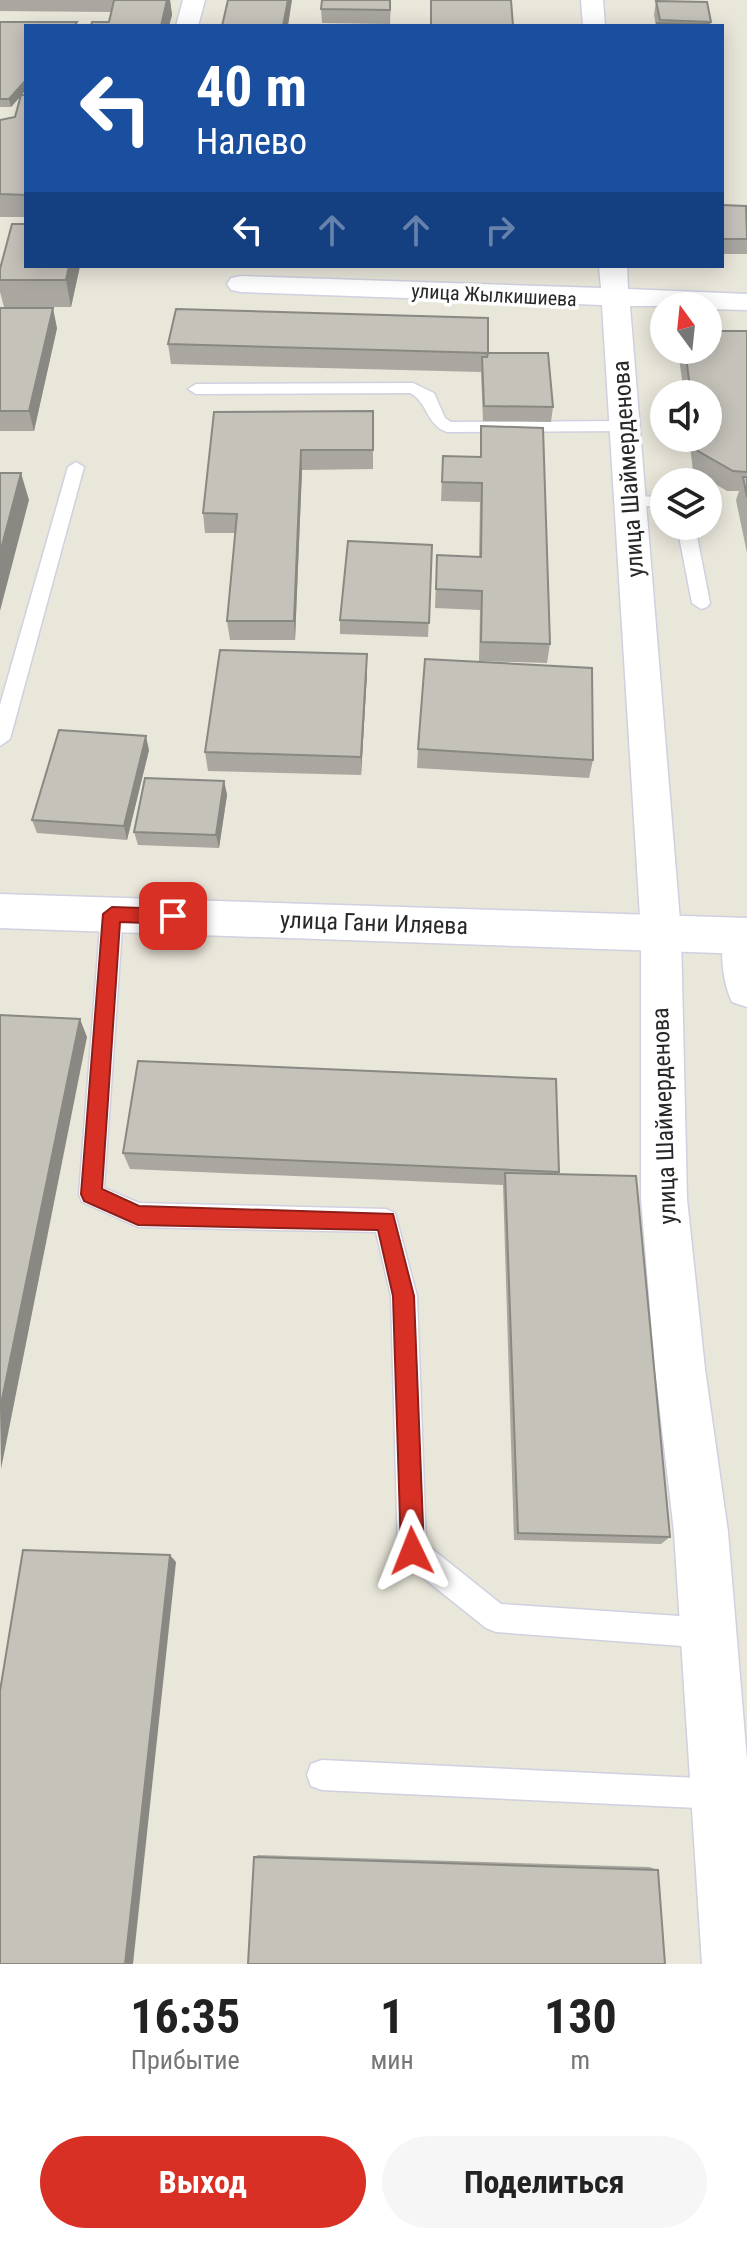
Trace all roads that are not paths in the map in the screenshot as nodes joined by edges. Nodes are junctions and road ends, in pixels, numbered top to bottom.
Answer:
1 (194, 0) edge
2 (592, 0) edge
3 (188, 24) edge
4 (594, 24) edge
5 (614, 283) edge
6 (241, 284) dead end
7 (747, 302) edge
8 (196, 389) dead end
9 (625, 426) junction
10 (76, 467) dead end
11 (647, 501) edge
12 (689, 540) edge
13 (701, 603) dead end
14 (0, 739) edge
15 (0, 911) edge
16 (112, 914) junction
17 (661, 933) junction
18 (745, 936) edge
19 (747, 989) edge
20 (709, 1633) junction
21 (322, 1775) dead end
22 (720, 1794) junction
23 (733, 1964) edge

1 - 3 street
2 - 4 street
5 - 6 street, улица Жылкишиева
5 - 7 street, улица Жылкишиева
5 - 9 street, улица Шаймерденова
8 - 9 lane
9 - 11 street, улица Шаймерденова
10 - 14 lane
11 - 17 street, улица Шаймерденова
12 - 13 lane
15 - 16 street, улица Гани Иляева
16 - 17 street, улица Гани Иляева
16 - 20 lane
17 - 18 street, улица Гани Иляева
17 - 20 street, улица Шаймерденова
18 - 19 street
20 - 22 street, улица Шаймерденова
21 - 22 lane
22 - 23 street, улица Шаймерденова

